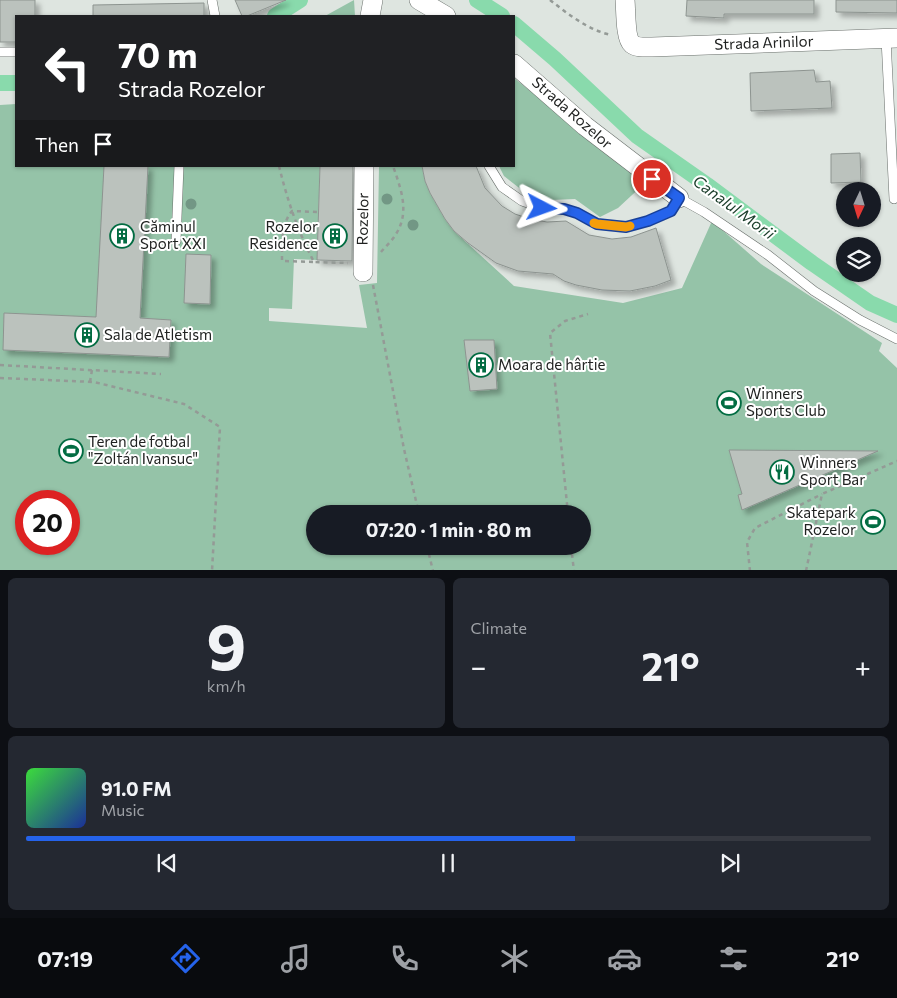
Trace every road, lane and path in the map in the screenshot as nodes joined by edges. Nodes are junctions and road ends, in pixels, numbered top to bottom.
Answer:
1 (212, 0) edge
2 (373, 0) edge
3 (419, 0) edge
4 (550, 0) edge
5 (625, 0) edge
6 (215, 15) edge
7 (370, 15) edge
8 (444, 15) edge
9 (892, 39) edge
10 (630, 41) junction
11 (0, 52) edge
12 (15, 52) edge
13 (515, 65) edge
14 (179, 167) edge
15 (279, 167) edge
16 (364, 167) edge
17 (393, 167) edge
18 (490, 167) edge
19 (679, 198) junction
20 (894, 199) dead end
21 (292, 211) junction
22 (318, 212) dead end
23 (176, 241) dead end
24 (314, 262) junction
25 (363, 265) junction
26 (588, 314) dead end
27 (897, 339) edge
28 (0, 364) edge
29 (92, 370) junction
30 (161, 374) dead end
31 (0, 378) edge
32 (90, 382) junction
33 (897, 461) edge
34 (822, 494) junction
35 (417, 505) edge
36 (567, 505) edge
37 (429, 555) edge
38 (572, 555) edge
39 (212, 570) edge
40 (433, 570) edge
41 (574, 570) edge
42 (750, 570) edge
43 (806, 570) edge

1 - 6 lane
2 - 7 street
3 - 8 street
4 - 10 path
5 - 10 street
9 - 10 street, Strada Arinilor
9 - 20 lane
11 - 12 lane
13 - 19 street, Strada Rozelor
14 - 23 lane
15 - 21 path
16 - 25 street, Rozelor
17 - 25 path
18 - 19 lane
19 - 27 lane
21 - 22 path
21 - 24 path
21 - 24 path
24 - 25 path
25 - 35 path
26 - 36 path
28 - 29 path
29 - 30 path
29 - 32 path
31 - 32 path
32 - 39 path
33 - 34 path
34 - 42 path
34 - 43 path
37 - 40 path
38 - 41 path

